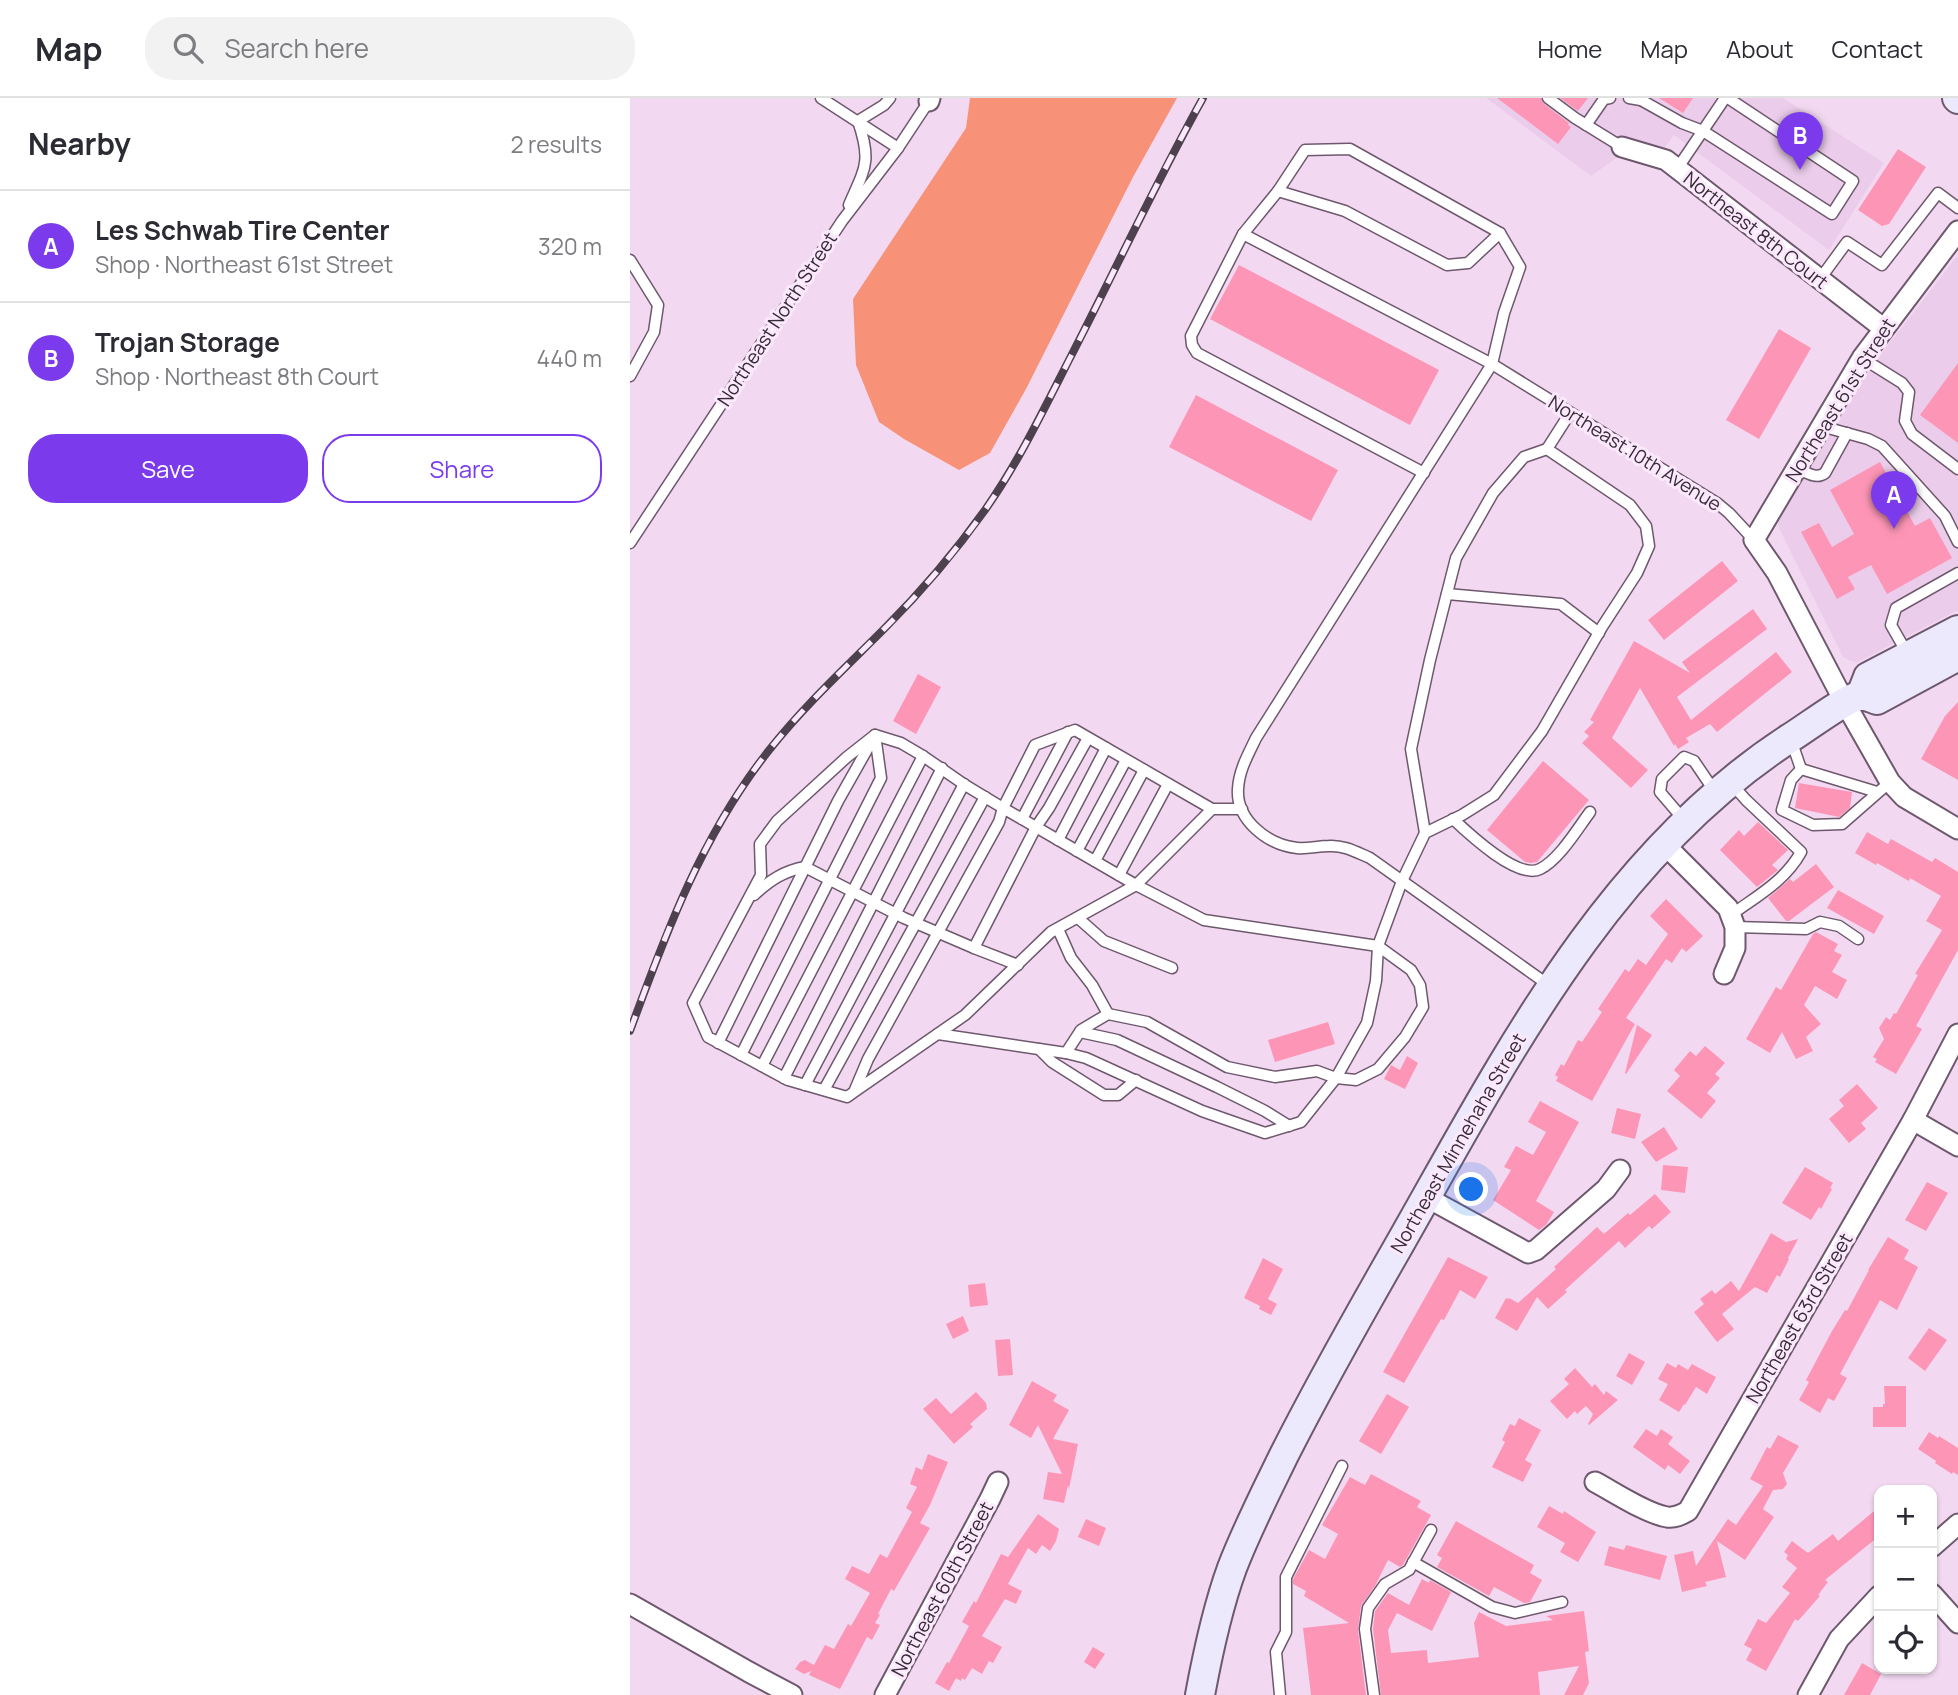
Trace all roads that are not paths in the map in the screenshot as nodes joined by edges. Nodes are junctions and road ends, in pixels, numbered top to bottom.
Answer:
1 (821, 98) edge
2 (890, 98) edge
3 (1548, 98) edge
4 (1610, 98) edge
5 (1629, 98) edge
6 (1727, 98) edge
7 (929, 99) edge
8 (1642, 99) edge
9 (858, 121) junction
10 (1586, 125) junction
11 (1703, 131) junction
12 (1622, 147) joint
13 (898, 148) junction
14 (1677, 169) junction
15 (1278, 191) junction
16 (1958, 208) edge
17 (842, 221) junction
18 (1958, 231) edge
19 (1500, 233) junction
20 (1242, 234) junction
21 (630, 260) edge
22 (1820, 279) junction
23 (1883, 328) junction
24 (1862, 358) junction
25 (1492, 364) junction
26 (630, 376) edge
27 (1570, 413) junction
28 (1821, 426) junction
29 (1847, 433) junction
30 (1547, 449) junction
31 (1797, 468) junction
32 (1958, 469) edge
33 (1424, 473) junction
34 (1754, 540) junction
35 (1958, 542) edge
36 (630, 543) edge
37 (1958, 573) edge
38 (1447, 594) junction
39 (1958, 631) edge
40 (1599, 634) junction
41 (1909, 656) junction
42 (1958, 656) edge
43 (1853, 699) junction
44 (1068, 732) junction
45 (875, 735) junction
46 (1088, 738) junction
47 (1790, 738) junction
48 (1106, 748) junction
49 (923, 756) junction
50 (1126, 760) junction
51 (942, 768) junction
52 (1801, 769) junction
53 (1144, 770) junction
54 (964, 784) junction
55 (1168, 784) junction
56 (1883, 787) junction
57 (1724, 789) junction
58 (985, 797) junction
59 (1003, 808) junction
60 (1212, 809) junction
61 (1242, 809) junction
62 (1590, 811) dead end
63 (1021, 819) junction
64 (1453, 819) junction
65 (1686, 823) junction
66 (1036, 827) junction
67 (1958, 829) edge
68 (1425, 833) junction
69 (1058, 839) junction
70 (1664, 844) junction
71 (1077, 851) junction
72 (1095, 861) junction
73 (805, 867) junction
74 (1119, 875) junction
75 (830, 879) junction
76 (1402, 881) junction
77 (1136, 885) junction
78 (853, 891) junction
79 (746, 902) junction
80 (874, 902) junction
81 (895, 913) junction
82 (1078, 918) junction
83 (1733, 921) junction
84 (916, 923) junction
85 (1058, 929) junction
86 (938, 932) junction
87 (1858, 939) dead end
88 (1378, 946) junction
89 (974, 948) junction
90 (1018, 965) junction
91 (1172, 968) dead end
92 (1724, 974) dead end
93 (1550, 986) junction
94 (1108, 1014) junction
95 (1080, 1031) junction
96 (938, 1034) junction
97 (1958, 1034) edge
98 (718, 1043) junction
99 (1039, 1049) junction
100 (1066, 1053) junction
101 (741, 1055) junction
102 (762, 1066) junction
103 (784, 1078) junction
104 (1336, 1079) junction
105 (1136, 1080) junction
106 (805, 1085) junction
107 (824, 1090) junction
108 (854, 1092) junction
109 (1913, 1120) junction
110 (1289, 1126) junction
111 (1958, 1146) edge
112 (1620, 1171) dead end
113 (1426, 1198) junction
114 (1342, 1466) dead end
115 (998, 1482) dead end
116 (1595, 1482) dead end
117 (1958, 1524) edge
118 (1431, 1530) dead end
119 (1937, 1543) edge
120 (1413, 1562) junction
121 (1937, 1600) edge
122 (1874, 1601) edge
123 (1562, 1602) dead end
124 (630, 1604) edge
125 (1958, 1623) edge
126 (792, 1695) edge
127 (885, 1695) edge
128 (1200, 1695) edge
129 (1280, 1695) edge
130 (1374, 1695) edge
131 (1808, 1695) edge

1 - 9 lane
2 - 9 lane
3 - 10 lane
4 - 10 lane
5 - 8 lane
6 - 11 lane
6 - 11 lane
7 - 13 lane, Northeast North Street
8 - 11 lane
9 - 13 lane
9 - 17 lane
10 - 12 lane
11 - 14 lane
12 - 14 street, Northeast 8th Court
13 - 17 lane, Northeast North Street
14 - 22 street, Northeast 8th Court
15 - 19 lane
15 - 19 lane
15 - 20 lane
16 - 22 lane
17 - 36 lane, Northeast North Street
18 - 23 street, Northeast 61st Street
19 - 25 lane
20 - 25 lane, Northeast 10th Avenue
20 - 33 lane
21 - 26 lane
22 - 23 street, Northeast 8th Court
23 - 24 street, Northeast 61st Street
24 - 28 street, Northeast 61st Street
24 - 32 lane
25 - 27 lane, Northeast 10th Avenue
25 - 33 lane
27 - 30 lane
27 - 34 lane, Northeast 10th Avenue
28 - 29 lane
28 - 31 street, Northeast 61st Street
29 - 31 lane
29 - 35 lane
30 - 38 lane
30 - 40 lane
31 - 34 street, Northeast 61st Street
33 - 61 lane
34 - 43 street, Northeast 10th Avenue
37 - 41 lane
38 - 40 lane
38 - 68 lane
39 - 41 main road, Northeast Minnehaha Street
40 - 64 lane
41 - 43 main road, Northeast Minnehaha Street
42 - 43 main road, Northeast Minnehaha Street
43 - 47 main road, Northeast Minnehaha Street
43 - 56 street, Northeast 10th Avenue
44 - 46 lane
44 - 59 lane
44 - 63 lane
45 - 49 lane
45 - 73 lane
45 - 75 lane
45 - 79 lane
46 - 48 lane
46 - 66 lane
47 - 52 lane
47 - 57 main road, Northeast Minnehaha Street
48 - 50 lane
48 - 69 lane
49 - 51 lane
49 - 78 lane
50 - 53 lane
50 - 71 lane
51 - 54 lane
51 - 80 lane
52 - 56 lane
52 - 56 lane
53 - 55 lane
53 - 72 lane
54 - 58 lane
54 - 81 lane
55 - 60 lane
55 - 74 lane
56 - 67 street
57 - 65 main road, Northeast Minnehaha Street
57 - 65 lane
57 - 83 lane
58 - 59 lane
58 - 84 lane
59 - 63 lane
59 - 86 lane
60 - 61 lane
60 - 77 lane
61 - 76 lane
62 - 64 lane
63 - 66 lane
64 - 68 lane
65 - 70 main road, Northeast Minnehaha Street
66 - 69 lane
66 - 89 lane
68 - 76 lane
69 - 71 lane
70 - 83 street
70 - 93 main road, Northeast Minnehaha Street
71 - 72 lane
72 - 74 lane
73 - 75 lane
73 - 79 lane
73 - 98 lane
74 - 77 lane
75 - 78 lane
75 - 101 lane
76 - 88 lane
76 - 93 lane
77 - 82 lane
77 - 88 lane
78 - 80 lane
78 - 102 lane
79 - 98 lane
80 - 81 lane
80 - 103 lane
81 - 84 lane
81 - 106 lane
82 - 85 lane
82 - 91 lane
83 - 87 lane
83 - 92 street
84 - 86 lane
84 - 107 lane
85 - 90 lane
85 - 94 lane
86 - 89 lane
86 - 108 lane
88 - 104 lane
88 - 104 lane
89 - 90 lane
90 - 96 lane
93 - 113 main road, Northeast Minnehaha Street
94 - 95 lane
94 - 104 lane
95 - 100 lane
95 - 110 lane
96 - 99 lane
96 - 108 lane
97 - 109 street, Northeast 63rd Street
98 - 101 lane
99 - 100 lane
99 - 105 lane
100 - 105 lane
101 - 102 lane
102 - 103 lane
103 - 106 lane
104 - 110 lane
105 - 110 lane
106 - 107 lane
107 - 108 lane
109 - 111 street
109 - 116 street, Northeast 63rd Street
112 - 113 street
113 - 128 main road, Northeast Minnehaha Street
114 - 129 lane
115 - 127 street, Northeast 60th Street
117 - 119 street
118 - 120 lane
120 - 123 lane
120 - 130 lane
121 - 125 street
122 - 131 street
124 - 126 street

